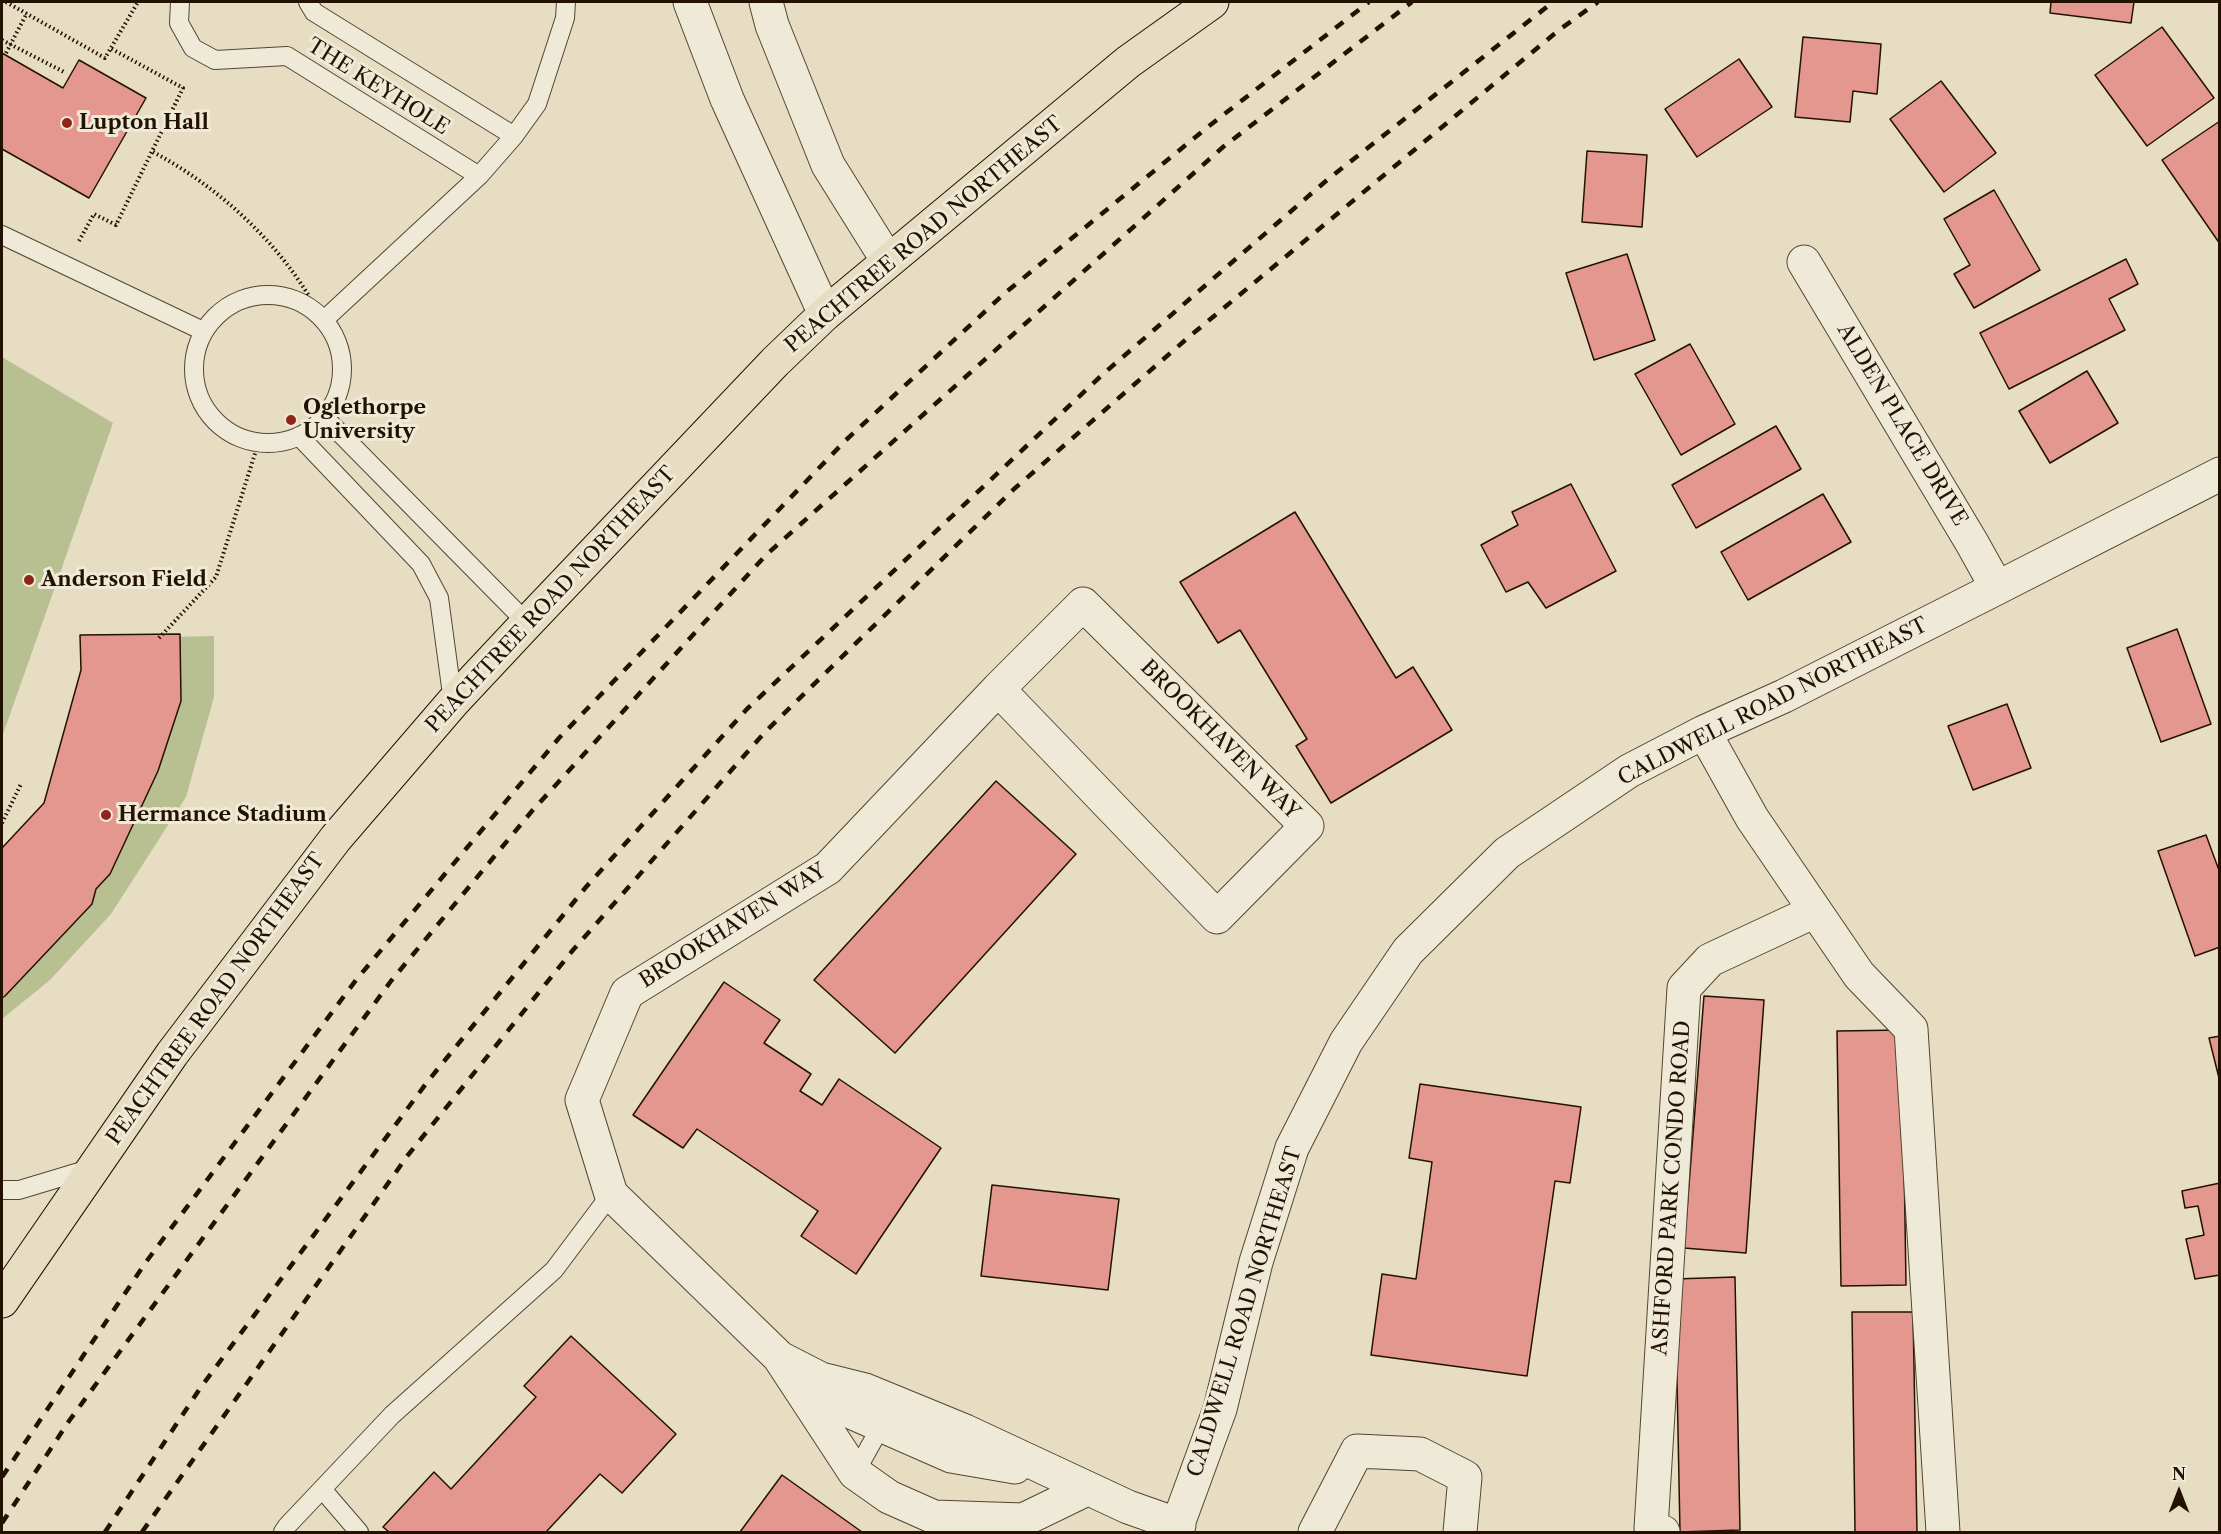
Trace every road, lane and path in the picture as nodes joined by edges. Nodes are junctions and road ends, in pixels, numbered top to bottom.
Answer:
1 (6, 2) edge
2 (138, 2) edge
3 (180, 2) edge
4 (308, 2) edge
5 (566, 2) edge
6 (690, 2) edge
7 (766, 2) edge
8 (1212, 2) edge
9 (27, 14) junction
10 (2, 40) edge
11 (10, 45) junction
12 (110, 48) junction
13 (6, 53) dead end
14 (66, 73) dead end
15 (514, 136) junction
16 (153, 152) junction
17 (479, 176) junction
18 (2, 235) edge
19 (77, 245) dead end
20 (888, 261) junction
21 (1804, 262) dead end
22 (825, 314) junction
23 (324, 320) junction
24 (204, 331) junction
25 (325, 418) junction
26 (299, 436) junction
27 (258, 444) junction
28 (2220, 474) edge
29 (1997, 588) junction
30 (527, 623) junction
31 (159, 638) dead end
32 (998, 689) junction
33 (453, 702) junction
34 (1704, 732) junction
35 (21, 784) dead end
36 (2, 823) edge
37 (1815, 911) junction
38 (93, 1168) junction
39 (2, 1190) edge
40 (611, 1194) junction
41 (2, 1301) edge
42 (779, 1357) junction
43 (888, 1413) junction
44 (855, 1473) junction
45 (322, 1489) junction
46 (1087, 1489) junction
47 (1177, 1529) edge
48 (283, 1533) edge
49 (359, 1533) edge
50 (1315, 1533) edge
51 (1460, 1533) edge
52 (1663, 1533) edge
53 (1943, 1533) edge

1 - 9 path
2 - 12 path
3 - 17 lane, THE KEYHOLE
4 - 15 lane, THE KEYHOLE
5 - 15 lane
6 - 22 street
7 - 20 street
8 - 20 highway, PEACHTREE ROAD NORTHEAST
9 - 11 path
9 - 12 path
10 - 11 path
11 - 13 path
11 - 14 path
12 - 16 path
15 - 17 lane
16 - 19 path
16 - 23 path
17 - 23 lane
18 - 24 lane
20 - 22 highway, PEACHTREE ROAD NORTHEAST
21 - 29 street, ALDEN PLACE DRIVE
22 - 30 highway, PEACHTREE ROAD NORTHEAST
23 - 24 lane
23 - 25 lane
24 - 27 lane
25 - 26 lane
25 - 30 lane
26 - 27 lane
26 - 33 lane
27 - 31 path
28 - 29 street, CALDWELL ROAD NORTHEAST
29 - 34 street, CALDWELL ROAD NORTHEAST
30 - 33 highway, PEACHTREE ROAD NORTHEAST
32 - 32 street, BROOKHAVEN WAY
32 - 40 street, BROOKHAVEN WAY
33 - 38 highway, PEACHTREE ROAD NORTHEAST
34 - 37 street
34 - 47 street, CALDWELL ROAD NORTHEAST
35 - 36 path
37 - 52 street, ASHFORD PARK CONDO ROAD
37 - 53 street
38 - 39 lane
38 - 41 highway, PEACHTREE ROAD NORTHEAST
40 - 42 street, BROOKHAVEN WAY
40 - 45 lane
42 - 43 street, BROOKHAVEN WAY
42 - 44 street, BROOKHAVEN WAY
43 - 44 lane
43 - 46 street, BROOKHAVEN WAY
44 - 46 street, BROOKHAVEN WAY
45 - 48 lane
45 - 49 lane
46 - 47 street, BROOKHAVEN WAY
50 - 51 street

